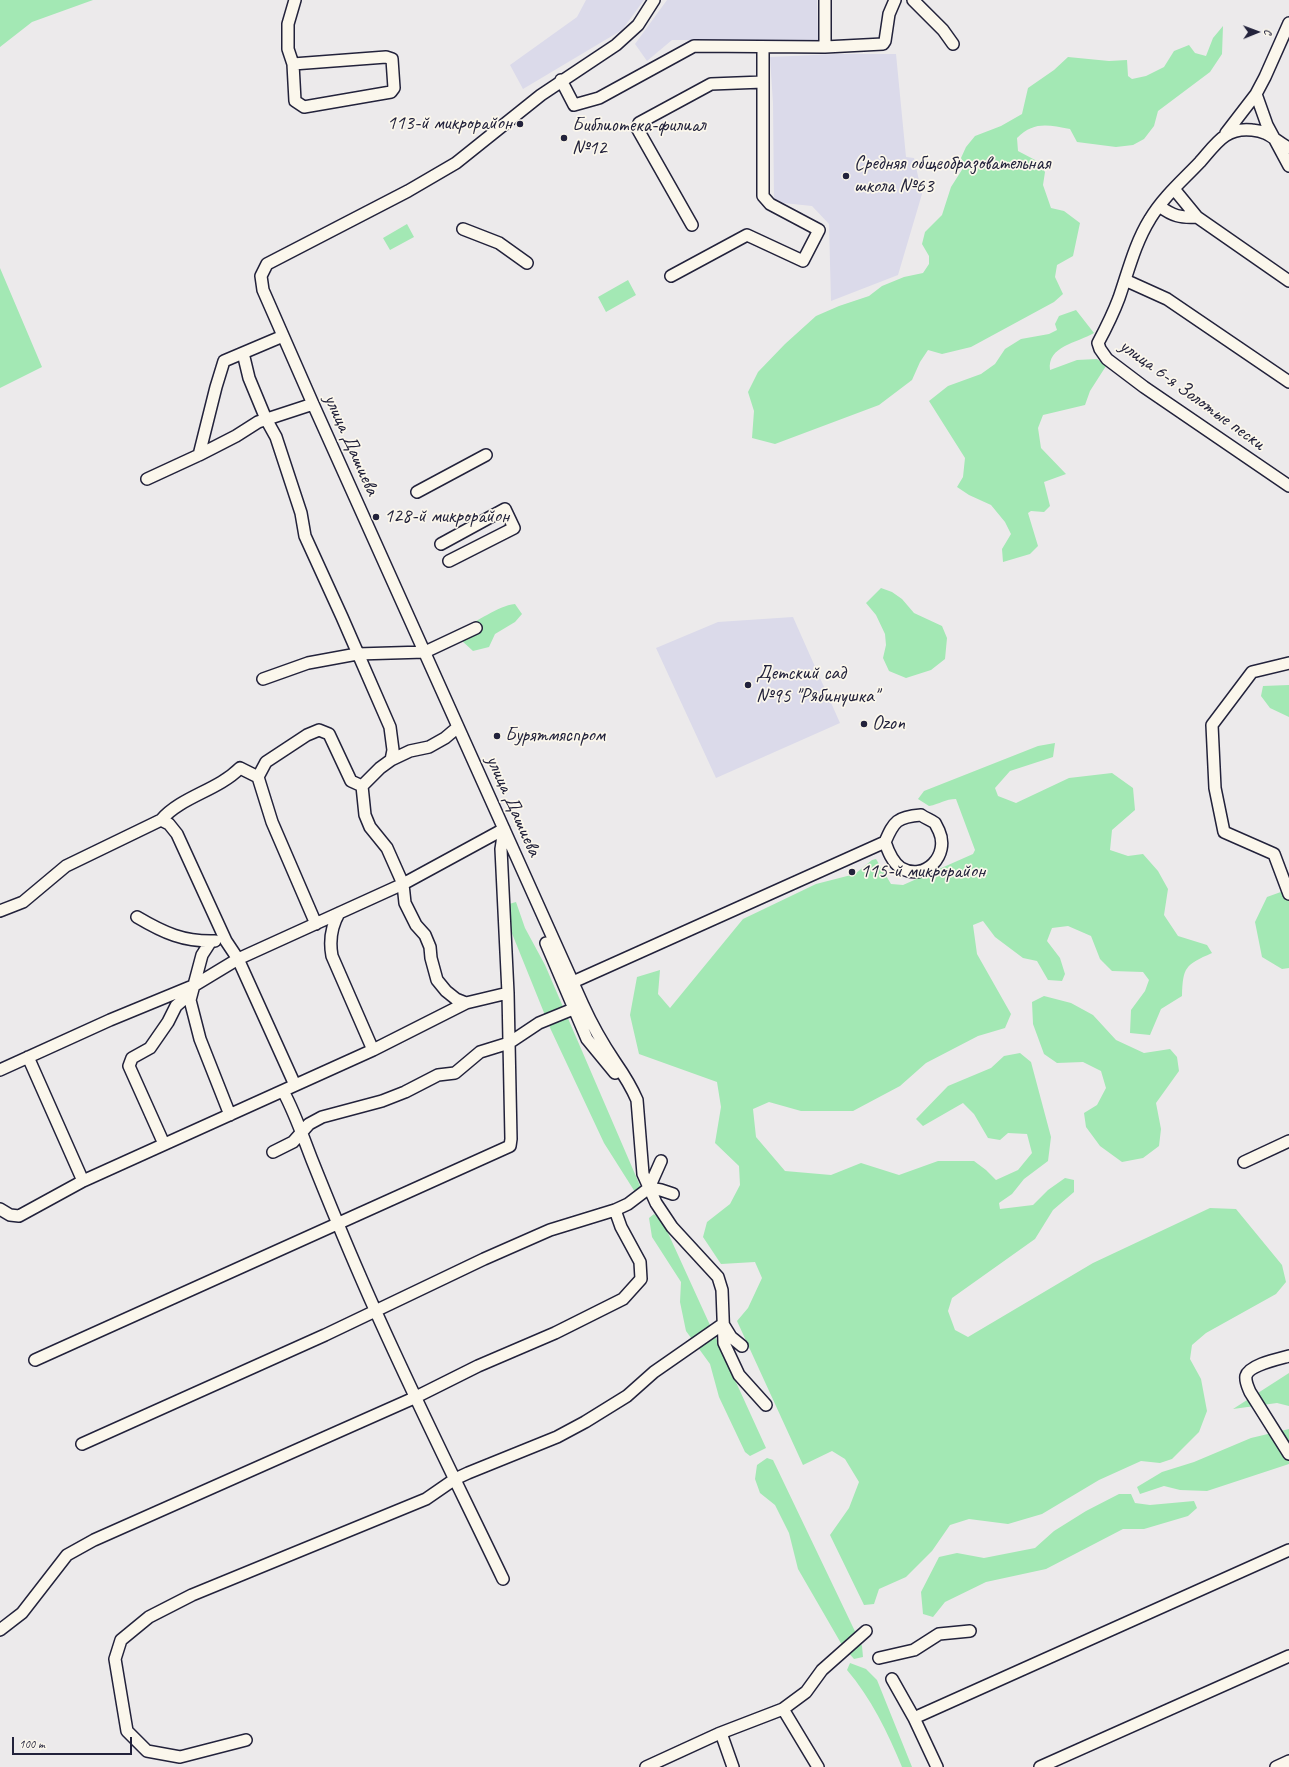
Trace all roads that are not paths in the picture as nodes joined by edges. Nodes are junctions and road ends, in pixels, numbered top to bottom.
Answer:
1 (295, 0) edge
2 (654, 0) edge
3 (825, 0) edge
4 (895, 0) edge
5 (914, 0) edge
6 (1289, 23) edge
7 (953, 44) dead end
8 (763, 47) junction
9 (825, 47) junction
10 (293, 64) junction
11 (561, 80) junction
12 (763, 82) junction
13 (1256, 94) junction
14 (1226, 133) junction
15 (1274, 136) junction
16 (1289, 148) edge
17 (1289, 166) edge
18 (1174, 189) junction
19 (1159, 206) junction
20 (1197, 217) junction
21 (692, 225) dead end
22 (463, 229) dead end
23 (527, 263) dead end
24 (671, 276) dead end
25 (1125, 280) junction
26 (1289, 281) edge
27 (283, 336) junction
28 (243, 354) junction
29 (1289, 382) edge
30 (313, 404) junction
31 (266, 419) junction
32 (199, 455) junction
33 (486, 455) dead end
34 (146, 479) dead end
35 (1289, 486) edge
36 (417, 492) dead end
37 (441, 544) dead end
38 (449, 561) dead end
39 (476, 628) dead end
40 (425, 652) junction
41 (357, 654) junction
42 (1289, 663) edge
43 (264, 679) dead end
44 (458, 727) junction
45 (391, 760) junction
46 (258, 777) junction
47 (362, 786) junction
48 (160, 820) junction
49 (504, 829) junction
50 (885, 842) junction
51 (403, 884) junction
52 (1289, 894) edge
53 (0, 911) edge
54 (339, 913) junction
55 (137, 917) dead end
56 (316, 924) junction
57 (210, 941) junction
58 (226, 941) junction
59 (546, 943) dead end
60 (238, 958) junction
61 (573, 982) junction
62 (194, 989) junction
63 (508, 993) junction
64 (466, 1003) junction
65 (578, 1007) junction
66 (509, 1043) junction
67 (373, 1050) junction
68 (28, 1057) junction
69 (0, 1070) edge
70 (295, 1086) junction
71 (283, 1091) junction
72 (230, 1115) junction
73 (301, 1132) junction
74 (1289, 1140) edge
75 (164, 1144) junction
76 (273, 1152) dead end
77 (661, 1161) dead end
78 (1244, 1162) dead end
79 (83, 1181) junction
80 (649, 1188) junction
81 (673, 1194) dead end
82 (0, 1208) edge
83 (615, 1210) junction
84 (338, 1224) junction
85 (375, 1311) junction
86 (723, 1324) junction
87 (742, 1346) dead end
88 (1289, 1356) edge
89 (35, 1360) dead end
90 (414, 1398) junction
91 (766, 1405) dead end
92 (82, 1444) dead end
93 (1289, 1454) edge
94 (455, 1479) junction
95 (1289, 1550) edge
96 (502, 1579) dead end
97 (0, 1630) edge
98 (866, 1631) dead end
99 (970, 1631) dead end
100 (1289, 1656) edge
101 (879, 1658) dead end
102 (892, 1679) dead end
103 (783, 1710) junction
104 (914, 1718) junction
105 (722, 1733) junction
106 (246, 1740) dead end
107 (1289, 1761) edge
108 (646, 1767) edge
109 (733, 1767) edge
110 (818, 1767) edge
111 (937, 1767) edge
112 (1040, 1767) edge
113 (1276, 1767) edge

1 - 10 street
2 - 11 street, улица Дашиева
3 - 9 street
4 - 9 street
5 - 7 street
6 - 13 street
8 - 9 street
8 - 11 street
8 - 12 street
10 - 10 street
11 - 27 street, улица Дашиева
12 - 21 street
12 - 24 street
13 - 14 street
13 - 15 street
14 - 15 street
14 - 18 street
15 - 16 street
15 - 17 street
18 - 19 street
18 - 20 street
19 - 20 street
19 - 25 street
20 - 26 street
22 - 23 street
25 - 29 street
25 - 35 street, улица 6-я Золотые пески
27 - 28 street
27 - 30 street, улица Дашиева
28 - 31 street
28 - 32 street
30 - 31 street
30 - 40 street, улица Дашиева
31 - 32 street
31 - 41 street
32 - 34 street
33 - 36 street
37 - 38 street
39 - 40 street
40 - 41 street
40 - 44 street, улица Дашиева
41 - 43 street
41 - 45 street
42 - 52 street
44 - 45 street
44 - 49 street, улица Дашиева
45 - 47 street
46 - 47 street
46 - 48 street
46 - 56 street
47 - 51 street
48 - 53 street
48 - 58 street
49 - 51 street
49 - 61 street, улица Дашиева
49 - 63 street
50 - 50 street
50 - 61 street
51 - 54 street
51 - 64 street
54 - 56 street
54 - 67 street
55 - 57 street
56 - 60 street
57 - 58 street
57 - 62 street
58 - 60 street
59 - 65 street
60 - 62 street
60 - 70 street
61 - 65 street, улица Дашиева
62 - 68 street
62 - 72 street
62 - 75 street
63 - 64 street
63 - 66 street
64 - 67 street
65 - 66 street
65 - 80 street, улица Дашиева
66 - 73 street
66 - 84 street
67 - 70 street
68 - 69 street
68 - 79 street
70 - 71 street
71 - 72 street
71 - 73 street
72 - 75 street
73 - 76 street
73 - 84 street
74 - 78 street
75 - 79 street
77 - 80 street
79 - 82 street
80 - 81 street
80 - 83 street
80 - 86 street, улица Дашиева
83 - 85 street
83 - 90 street
84 - 85 street
84 - 89 street
85 - 90 street
85 - 92 street
86 - 87 street
86 - 91 street, улица Дашиева
86 - 94 street
88 - 93 street
90 - 94 street
90 - 97 street
94 - 96 street
94 - 106 street
95 - 104 street
98 - 103 street
99 - 101 street
100 - 112 street
102 - 104 street
103 - 105 street
103 - 110 street
104 - 111 street
105 - 108 street
105 - 109 street
107 - 113 street

